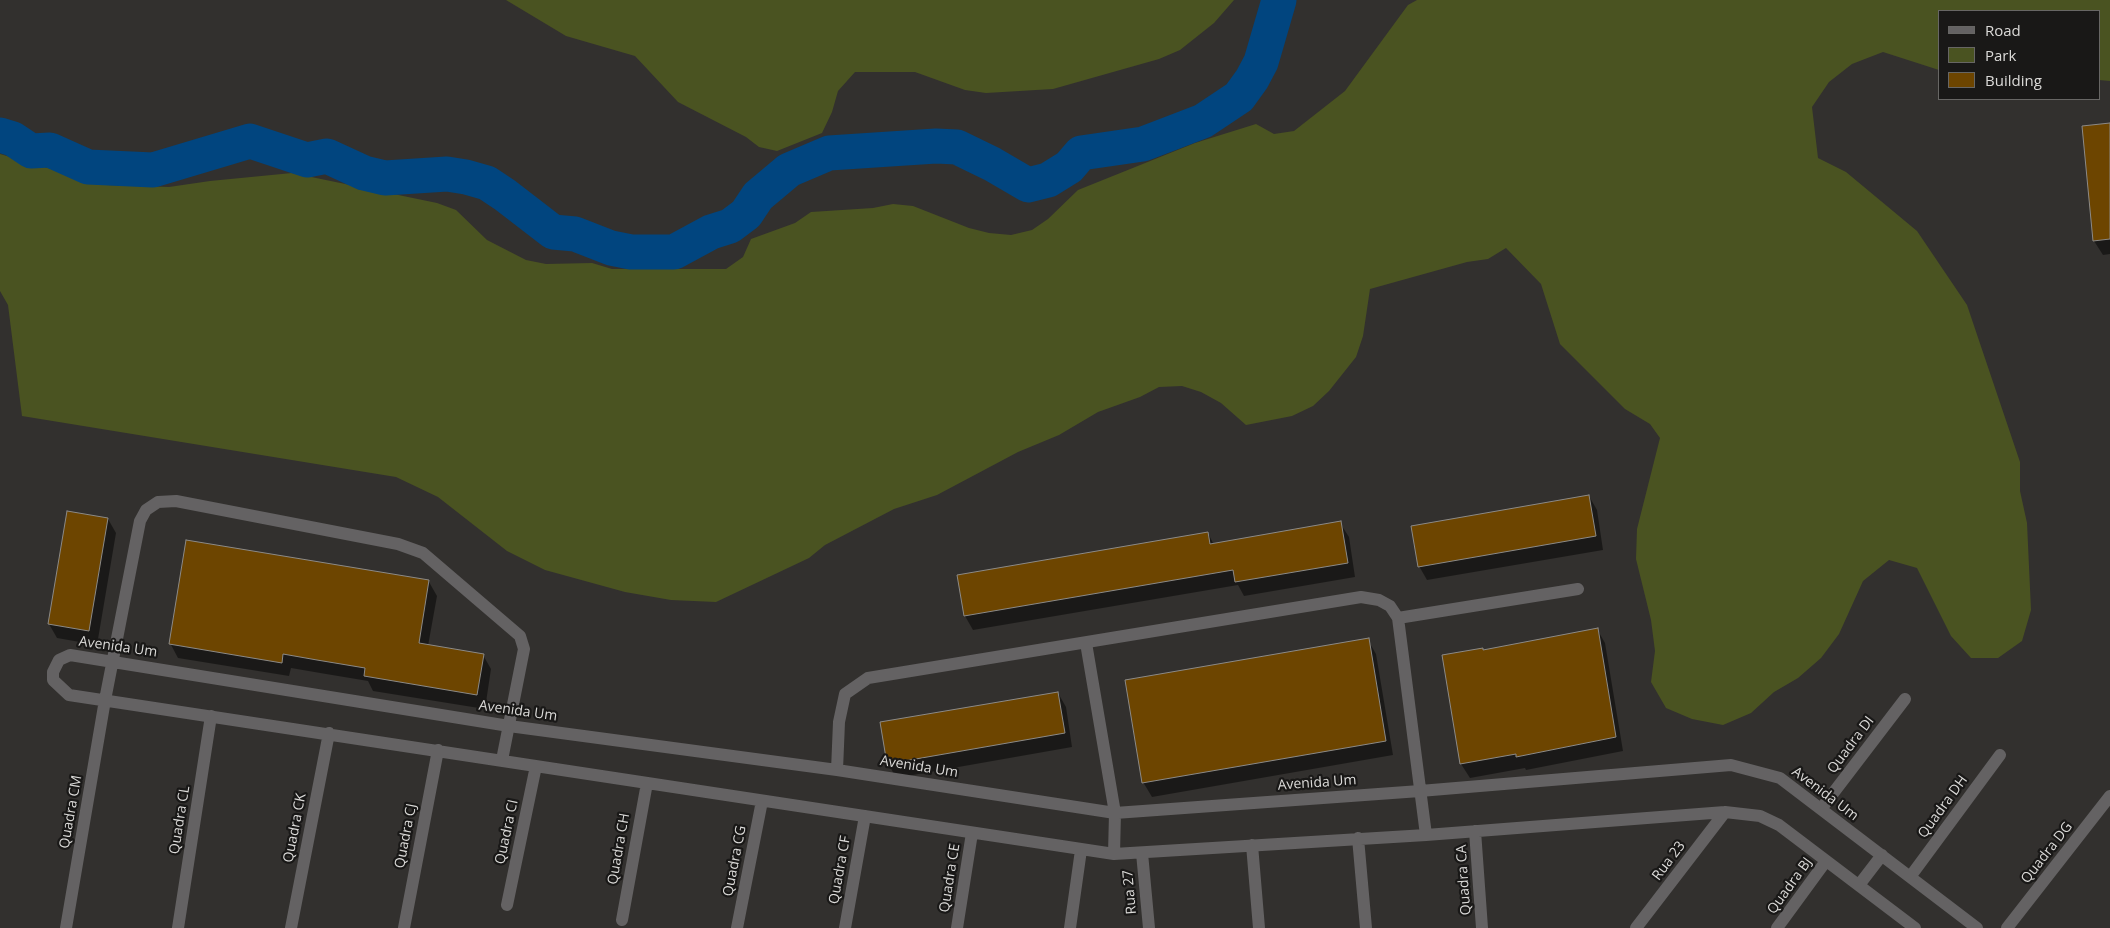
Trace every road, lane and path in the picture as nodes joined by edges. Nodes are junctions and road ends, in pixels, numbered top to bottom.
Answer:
1 (1578, 589) dead end
2 (1398, 618) junction
3 (1086, 643) junction
4 (113, 660) junction
5 (1905, 699) dead end
6 (105, 700) junction
7 (211, 716) junction
8 (509, 726) junction
9 (329, 733) junction
10 (438, 750) junction
11 (2000, 755) dead end
12 (502, 760) junction
13 (536, 766) junction
14 (837, 770) junction
15 (647, 783) junction
16 (1420, 791) junction
17 (2110, 796) edge
18 (762, 801) junction
19 (1821, 809) junction
20 (1725, 812) junction
21 (1115, 813) junction
22 (865, 816) junction
23 (1475, 831) junction
24 (972, 833) junction
25 (1426, 835) junction
26 (1358, 838) junction
27 (1252, 845) junction
28 (1081, 850) junction
29 (1142, 853) junction
30 (1114, 854) junction
31 (1882, 855) junction
32 (1826, 861) junction
33 (1910, 877) junction
34 (1859, 885) junction
35 (507, 905) dead end
36 (622, 920) dead end
37 (66, 928) edge
38 (178, 928) edge
39 (291, 928) edge
40 (404, 928) edge
41 (737, 928) edge
42 (845, 928) edge
43 (957, 928) edge
44 (1070, 928) edge
45 (1148, 928) edge
46 (1259, 928) edge
47 (1366, 928) edge
48 (1482, 928) edge
49 (1636, 928) edge
50 (1777, 928) edge
51 (1914, 928) edge
52 (1977, 928) edge
53 (2007, 928) edge

1 - 2 street
2 - 3 street
2 - 16 street
3 - 14 street
3 - 21 street
4 - 6 street, Quadra CM
4 - 6 street, Avenida Um
4 - 8 street, Avenida Um
4 - 8 street, Quadra CM
5 - 19 street, Quadra DI
6 - 7 street, Avenida Um
6 - 37 street, Quadra CM
7 - 9 street, Avenida Um
7 - 38 street, Quadra CL
8 - 12 street, Quadra CM
8 - 14 street, Avenida Um
9 - 10 street, Avenida Um
9 - 39 street, Quadra CK
10 - 12 street, Avenida Um
10 - 40 street, Quadra CJ
11 - 33 street, Quadra DH
12 - 13 street, Avenida Um
13 - 15 street, Avenida Um
13 - 35 street, Quadra CI
14 - 21 street, Avenida Um
15 - 18 street, Avenida Um
15 - 36 street, Quadra CH
16 - 19 street, Avenida Um
16 - 21 street, Avenida Um
16 - 25 street
17 - 53 street, Quadra DG
18 - 22 street, Avenida Um
18 - 41 street, Quadra CG
19 - 31 street, Avenida Um
20 - 23 street, Avenida Um
20 - 32 street, Avenida Um
20 - 49 street, Rua 23
21 - 30 street
22 - 24 street, Avenida Um
22 - 42 street, Quadra CF
23 - 25 street, Avenida Um
23 - 48 street, Quadra CA
24 - 28 street, Avenida Um
24 - 43 street, Quadra CE
25 - 26 street, Avenida Um
26 - 27 street, Avenida Um
26 - 47 street
27 - 29 street, Avenida Um
27 - 46 street
28 - 30 street, Avenida Um
28 - 44 street
29 - 30 street, Avenida Um
29 - 45 street, Rua 27
31 - 33 street, Avenida Um
31 - 34 street
32 - 34 street, Avenida Um
32 - 50 street, Quadra BJ
33 - 52 street, Avenida Um
34 - 51 street, Avenida Um

